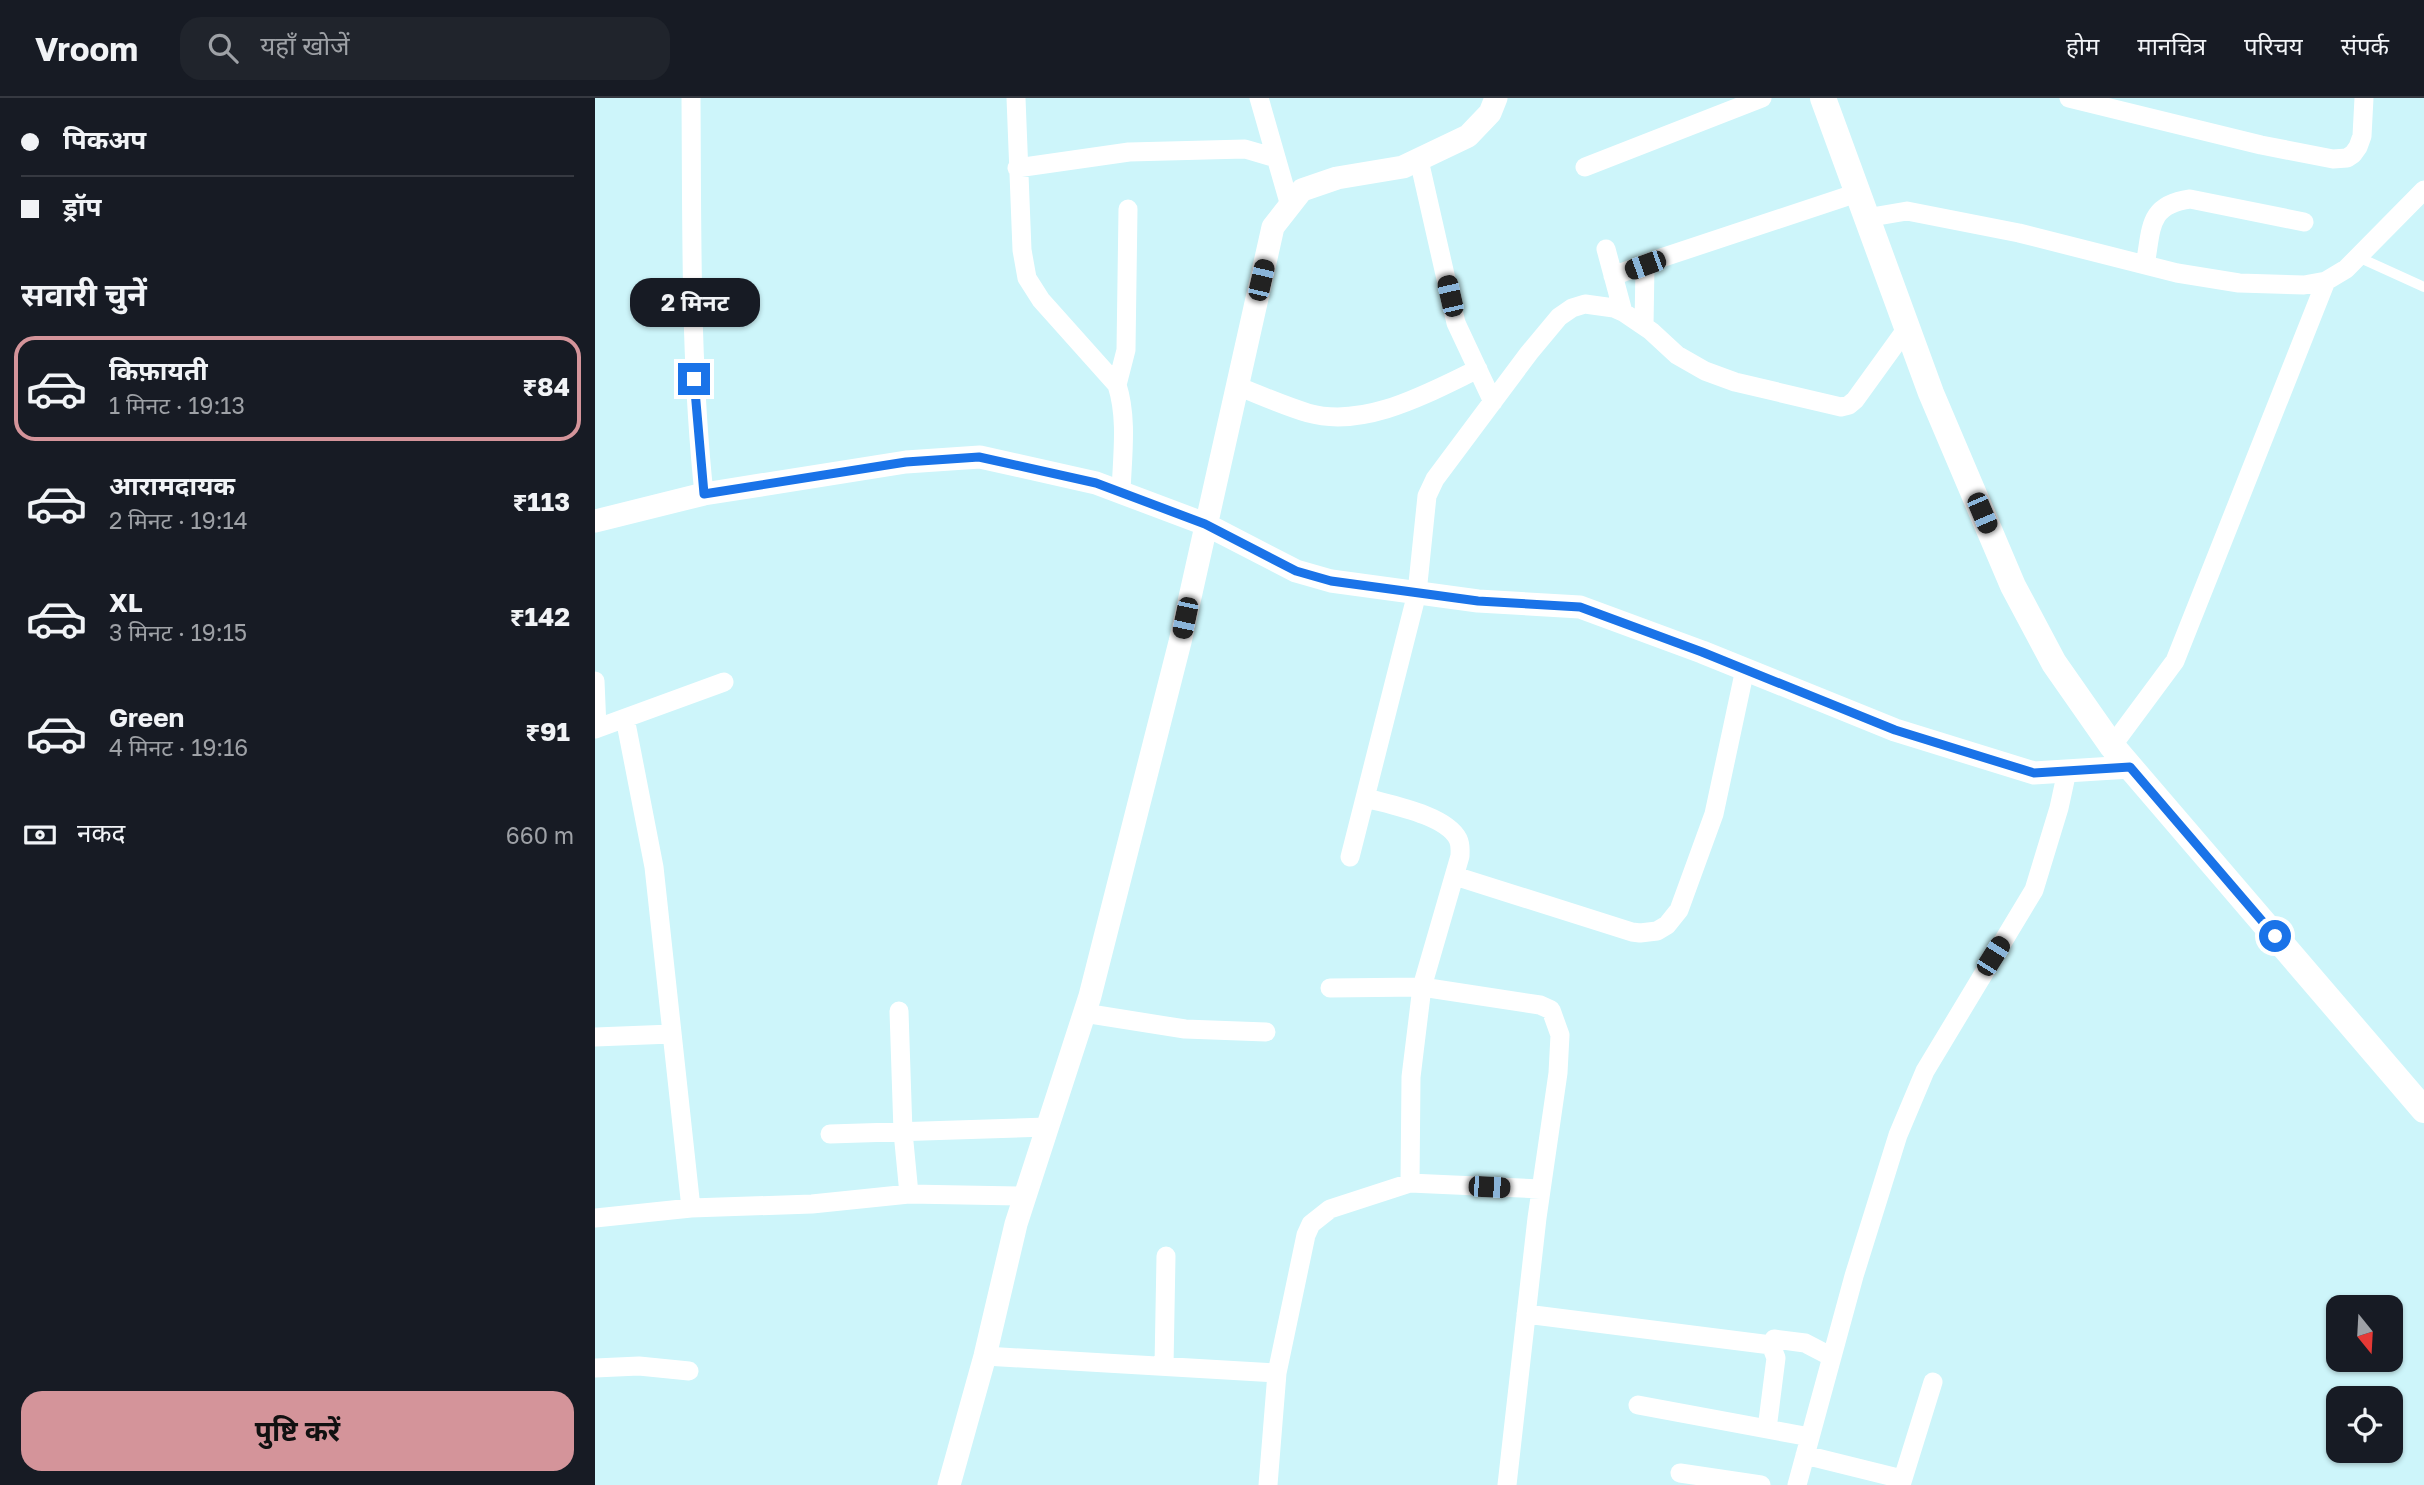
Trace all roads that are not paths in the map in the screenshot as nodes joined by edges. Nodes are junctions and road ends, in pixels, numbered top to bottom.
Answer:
1 (691, 98) edge
2 (1016, 98) edge
3 (1259, 98) edge
4 (1496, 98) edge
5 (1762, 98) edge
6 (1823, 98) edge
7 (2069, 98) edge
8 (2364, 98) edge
9 (1276, 158) junction
10 (1419, 160) junction
11 (1585, 167) dead end
12 (1017, 168) junction
13 (2424, 190) edge
14 (1290, 205) junction
15 (1862, 206) junction
16 (1128, 209) dead end
17 (2304, 222) dead end
18 (1606, 249) dead end
19 (2358, 257) junction
20 (1645, 265) junction
21 (2145, 265) junction
22 (1613, 276) junction
23 (2326, 281) junction
24 (2424, 287) edge
25 (1623, 312) junction
26 (1644, 326) junction
27 (1907, 328) junction
28 (1478, 369) junction
29 (1117, 385) junction
30 (1237, 386) junction
31 (1493, 402) junction
32 (1121, 493) junction
33 (704, 494) junction
34 (595, 522) edge
35 (1205, 524) junction
36 (1417, 593) junction
37 (1745, 670) junction
38 (595, 681) edge
39 (724, 682) dead end
40 (625, 718) junction
41 (596, 728) edge
42 (2112, 746) junction
43 (2130, 767) junction
44 (2067, 771) junction
45 (1366, 797) junction
46 (1350, 857) dead end
47 (1455, 876) junction
48 (1422, 987) junction
49 (1330, 988) dead end
50 (899, 1011) dead end
51 (1084, 1013) junction
52 (1266, 1032) dead end
53 (673, 1034) junction
54 (595, 1037) edge
55 (2424, 1110) edge
56 (1047, 1127) junction
57 (903, 1132) junction
58 (831, 1134) dead end
59 (1410, 1183) junction
60 (1541, 1189) junction
61 (909, 1194) junction
62 (1025, 1196) junction
63 (691, 1208) junction
64 (595, 1218) edge
65 (1167, 1256) dead end
66 (1526, 1314) junction
67 (1774, 1339) dead end
68 (985, 1356) junction
69 (1832, 1357) junction
70 (1164, 1366) junction
71 (595, 1368) edge
72 (689, 1371) dead end
73 (1277, 1373) junction
74 (1933, 1382) dead end
75 (1638, 1405) dead end
76 (1767, 1429) junction
77 (1808, 1446) junction
78 (1680, 1473) dead end
79 (1901, 1482) edge
80 (949, 1485) edge
81 (1268, 1485) edge
82 (1507, 1485) edge
83 (1761, 1485) edge
84 (1797, 1485) edge

1 - 33 street
2 - 12 street
3 - 9 street
4 - 10 street
5 - 11 street
6 - 15 main road
7 - 8 street
9 - 12 street
9 - 14 street
10 - 14 street
10 - 28 street
12 - 29 street
13 - 19 street
14 - 30 street
15 - 20 street
15 - 21 street
15 - 27 main road
16 - 29 street
17 - 21 street
18 - 22 street
19 - 23 street
19 - 24 lane
20 - 22 street
20 - 26 street
21 - 23 street
22 - 25 street
23 - 42 street
25 - 26 street
25 - 31 street
26 - 27 street
27 - 42 main road
28 - 30 street
28 - 31 street
29 - 32 street
30 - 35 street
31 - 36 street
32 - 33 street
32 - 35 street
33 - 34 street
35 - 36 street
35 - 51 street
36 - 37 street
36 - 45 street
37 - 44 street
37 - 47 street
38 - 41 street
39 - 40 street
40 - 41 street
40 - 53 street
42 - 43 main road
43 - 44 street
43 - 55 main road
44 - 69 street
45 - 46 street
45 - 47 street
47 - 48 street
48 - 49 street
48 - 59 street
48 - 60 street
50 - 57 street
51 - 52 street
51 - 56 street
53 - 54 street
53 - 63 street
56 - 57 street
56 - 62 street
57 - 58 street
57 - 61 street
59 - 60 street
59 - 73 street
60 - 66 street
61 - 62 street
61 - 63 street
62 - 68 street
63 - 64 street
65 - 70 street
66 - 76 street
66 - 82 street
67 - 69 street
68 - 70 street
68 - 80 street
69 - 77 street
70 - 73 street
71 - 72 street
73 - 81 street
74 - 79 street
75 - 76 street
76 - 77 street
77 - 79 street
77 - 84 street
78 - 83 street

